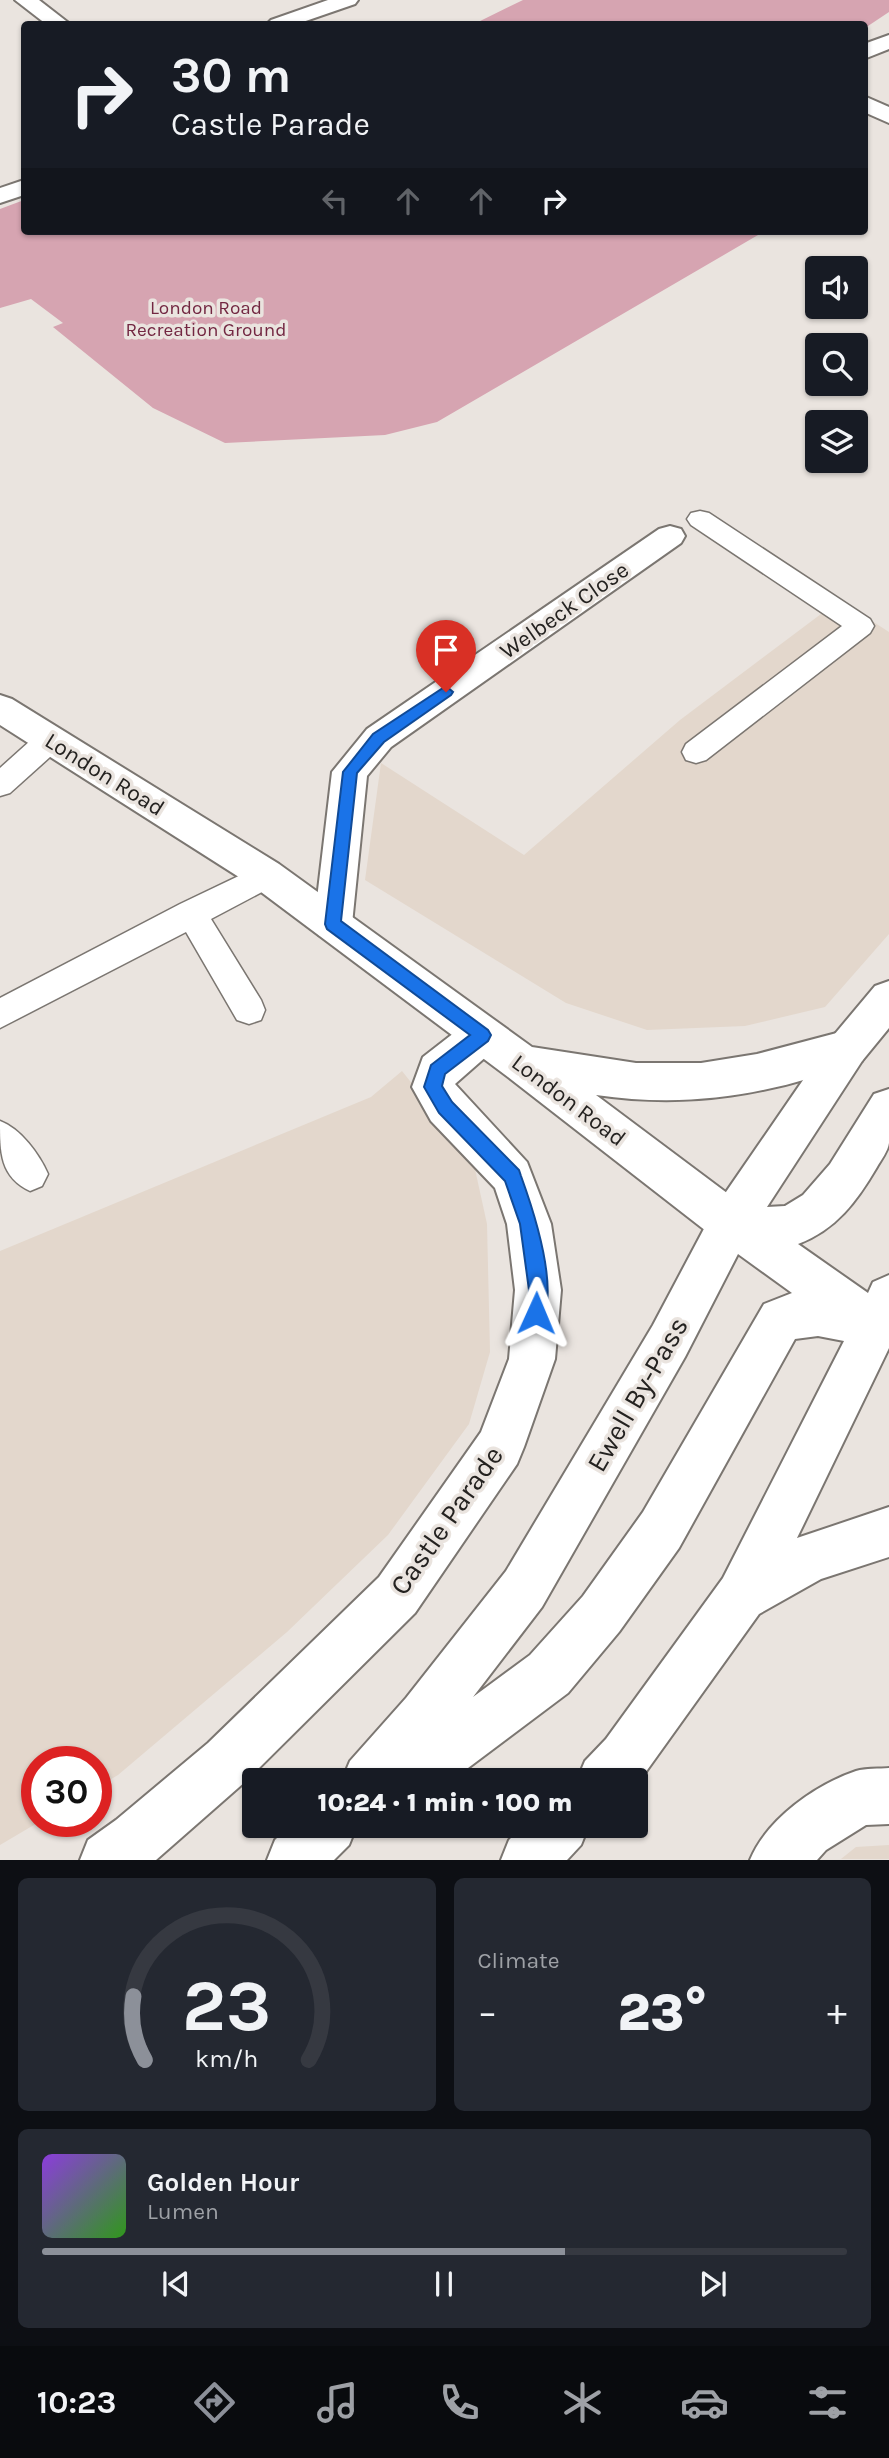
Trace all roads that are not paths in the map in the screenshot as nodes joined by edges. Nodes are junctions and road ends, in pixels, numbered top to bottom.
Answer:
1 (25, 0) edge
2 (284, 0) edge
3 (348, 0) edge
4 (306, 15) junction
5 (56, 21) edge
6 (287, 21) edge
7 (889, 41) edge
8 (868, 51) edge
9 (868, 105) edge
10 (889, 116) edge
11 (21, 188) edge
12 (0, 196) edge
13 (670, 536) joint
14 (0, 708) edge
15 (50, 740) junction
16 (696, 752) dead end
17 (0, 785) edge
18 (266, 875) junction
19 (191, 913) junction
20 (333, 924) junction
21 (889, 998) edge
22 (249, 1010) dead end
23 (0, 1014) edge
24 (482, 1035) junction
25 (848, 1048) junction
26 (523, 1064) junction
27 (889, 1108) edge
28 (0, 1137) edge
29 (30, 1174) dead end
30 (731, 1223) junction
31 (885, 1320) edge
32 (889, 1532) edge
33 (741, 1596) junction
34 (380, 1768) edge
35 (423, 1768) edge
36 (615, 1768) edge
37 (889, 1796) edge
38 (549, 1838) edge
39 (108, 1860) edge
40 (529, 1860) edge
41 (778, 1860) edge

1 - 5 main road
2 - 4 main road
3 - 4 main road
4 - 6 main road
7 - 8 main road
9 - 10 main road
11 - 12 main road
13 - 16 lane
13 - 20 main road, Welbeck Close
14 - 15 main road, London Road
15 - 17 lane
15 - 18 main road, London Road
18 - 19 lane
18 - 20 main road, London Road
19 - 22 lane
19 - 23 lane
20 - 24 main road, London Road
21 - 25 main road, Ewell By-Pass
24 - 26 main road, London Road
24 - 39 main road, Castle Parade
25 - 26 main road
25 - 30 main road, Ewell By-Pass
26 - 30 main road, London Road
27 - 30 main road
28 - 29 lane
30 - 31 main road, London Road
30 - 34 main road, Ewell By-Pass
31 - 33 main road
31 - 35 main road
32 - 33 main road
33 - 36 main road
37 - 41 main road
38 - 40 main road

